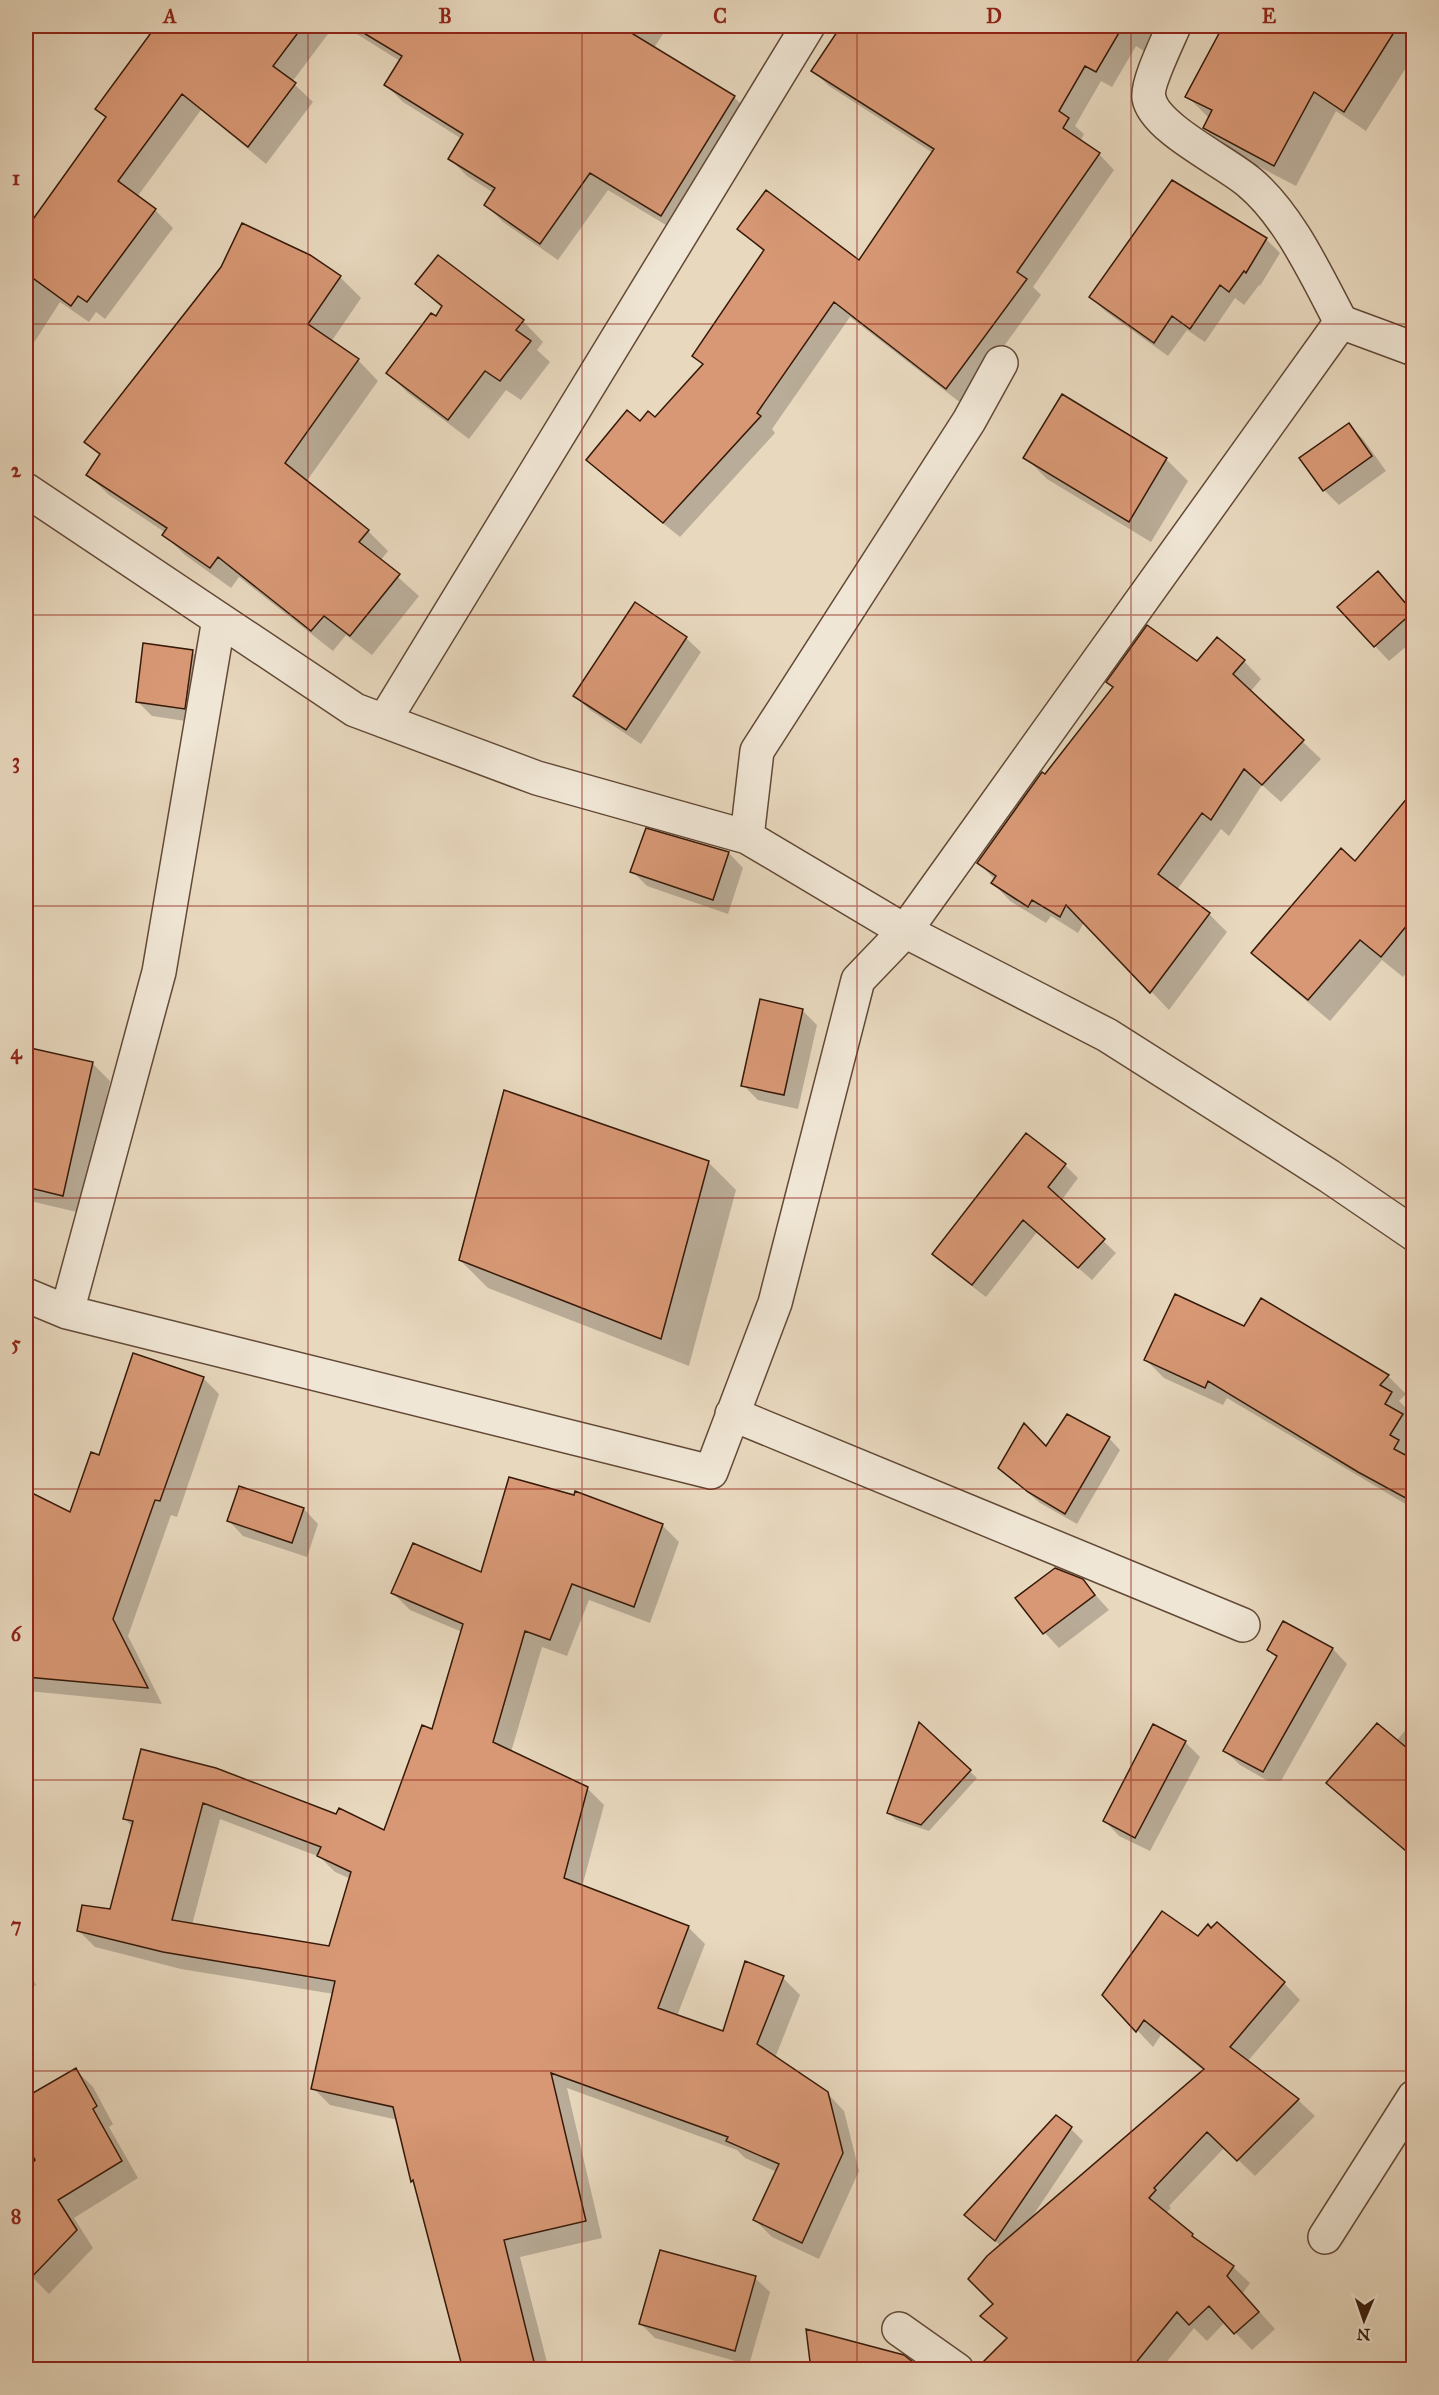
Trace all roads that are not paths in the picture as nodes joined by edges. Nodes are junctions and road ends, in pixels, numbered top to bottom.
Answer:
1 (808, 26) edge
2 (1174, 26) edge
3 (1341, 322) junction
4 (1413, 349) edge
5 (1001, 363) dead end
6 (26, 490) edge
7 (219, 619) junction
8 (384, 721) junction
9 (747, 837) junction
10 (905, 931) junction
11 (1413, 1234) edge
12 (26, 1295) edge
13 (67, 1312) junction
14 (732, 1414) junction
15 (1243, 1625) dead end
16 (1413, 2097) edge
17 (1325, 2237) dead end
18 (899, 2329) dead end
19 (957, 2370) edge

1 - 8 street
2 - 3 street
3 - 4 street
3 - 10 street
5 - 9 street
6 - 7 street
7 - 8 street
7 - 13 street
8 - 9 street
9 - 10 street
10 - 11 street
10 - 14 street
12 - 13 street
13 - 14 street
14 - 15 street
16 - 17 street
18 - 19 street

